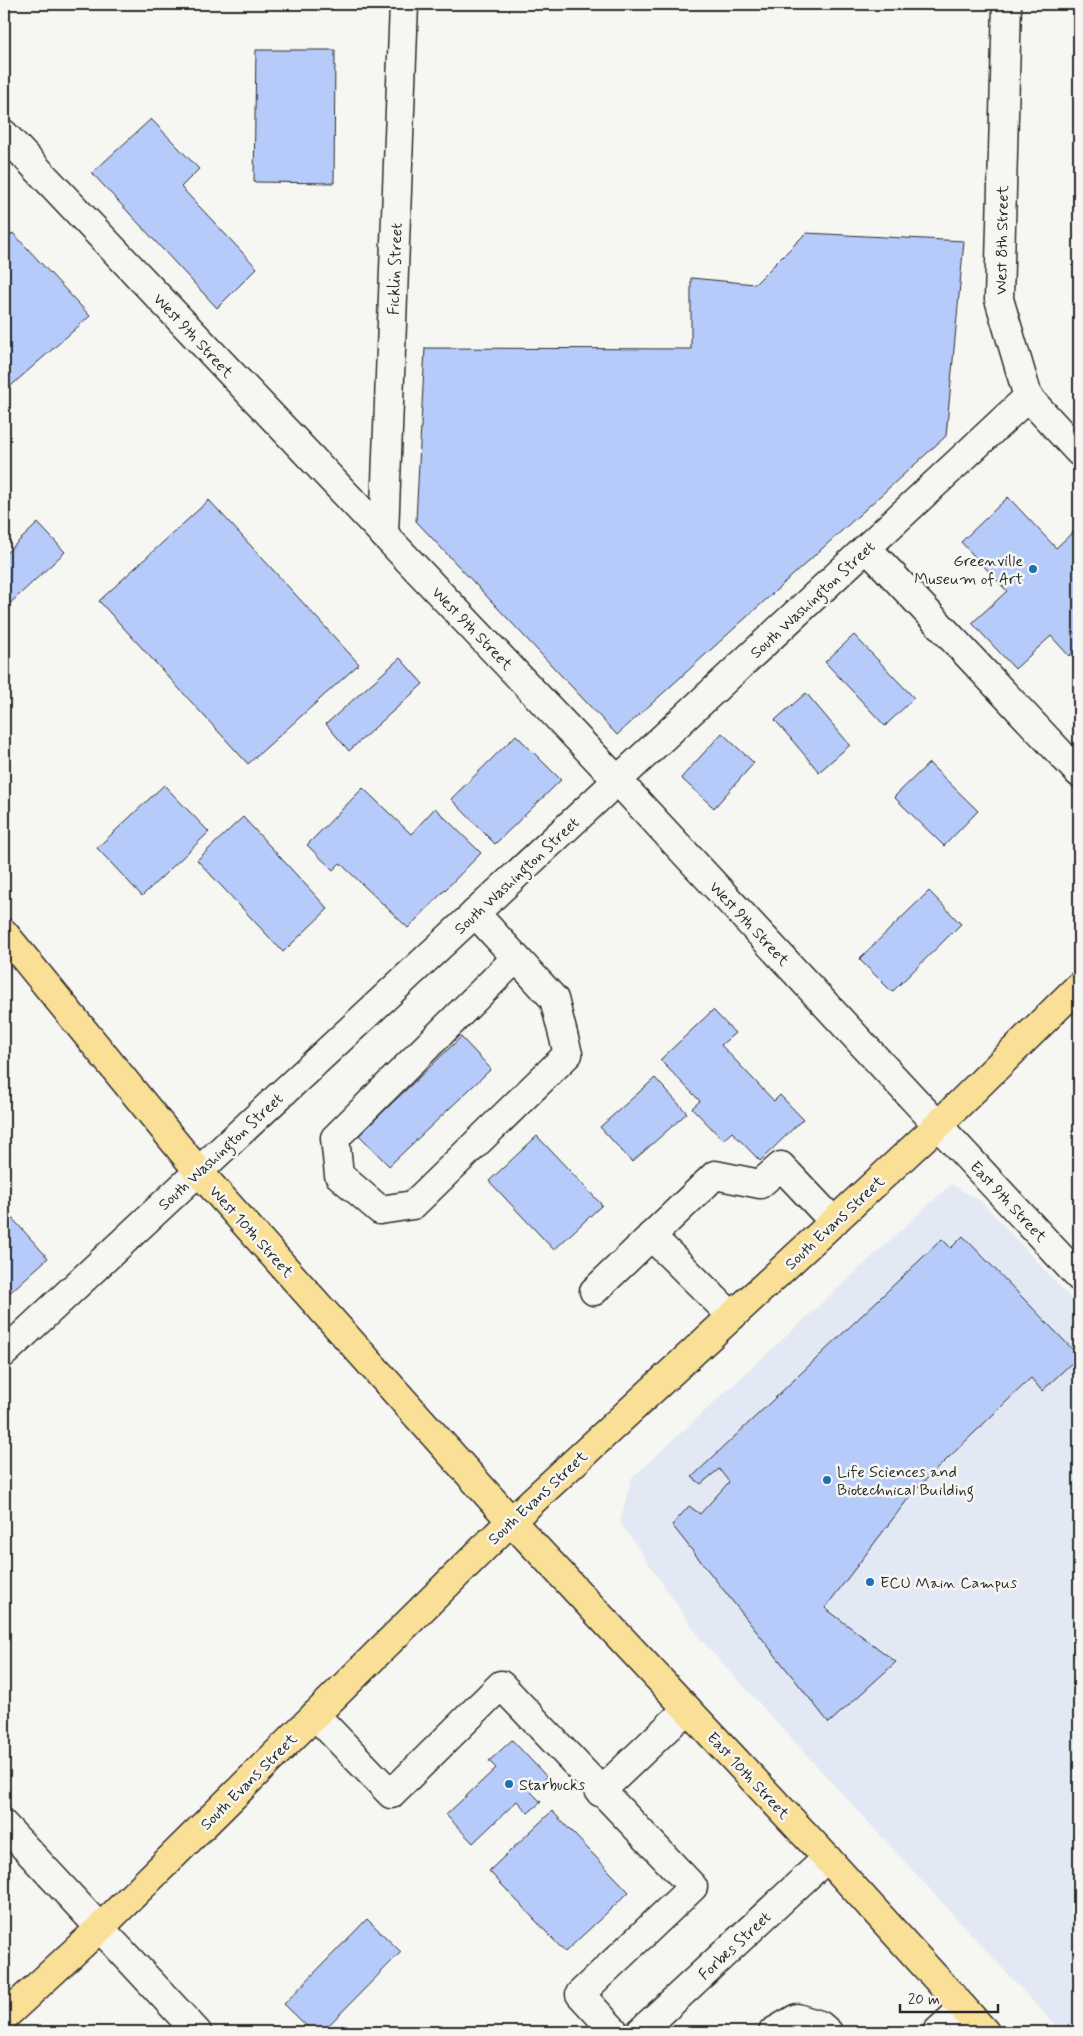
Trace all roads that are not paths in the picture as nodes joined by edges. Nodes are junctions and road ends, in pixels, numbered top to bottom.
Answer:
1 (404, 4) edge
2 (1007, 4) edge
3 (4, 134) edge
4 (1028, 397) junction
5 (1079, 452) edge
6 (384, 535) junction
7 (867, 548) junction
8 (1079, 773) edge
9 (617, 780) junction
10 (475, 913) junction
11 (4, 933) edge
12 (516, 958) junction
13 (1079, 986) edge
14 (938, 1125) junction
15 (199, 1172) junction
16 (834, 1222) junction
17 (651, 1236) junction
18 (1079, 1277) edge
19 (594, 1291) dead end
20 (732, 1316) junction
21 (4, 1353) edge
22 (510, 1521) junction
23 (688, 1709) junction
24 (315, 1715) junction
25 (600, 1792) junction
26 (4, 1825) edge
27 (827, 1858) junction
28 (100, 1928) junction
29 (963, 2008) junction
30 (4, 2018) edge
31 (198, 2032) edge
32 (614, 2032) edge
33 (640, 2032) edge
34 (773, 2032) edge
35 (828, 2032) edge
36 (937, 2032) edge
37 (985, 2032) edge

1 - 6 street, Ficklin Street
2 - 4 street, West 8th Street
3 - 6 street, West 9th Street
4 - 5 street, West 8th Street
4 - 7 street, South Washington Street
6 - 9 street, West 9th Street
7 - 8 street
7 - 9 street, South Washington Street
9 - 10 street, South Washington Street
9 - 14 street, West 9th Street
10 - 12 street
10 - 15 street, South Washington Street
11 - 15 main road, West 10th Street
12 - 12 street
13 - 14 main road, South Evans Street
14 - 16 main road, South Evans Street
14 - 18 street, East 9th Street
15 - 21 street, South Washington Street
15 - 22 main road, West 10th Street
16 - 17 street
16 - 20 main road, South Evans Street
17 - 19 street
17 - 20 street
20 - 22 main road, South Evans Street
22 - 23 main road, East 10th Street
22 - 24 main road, South Evans Street
23 - 25 street
23 - 27 main road, East 10th Street
24 - 25 street
24 - 28 main road, South Evans Street
25 - 32 street
26 - 28 street
27 - 29 main road, East 10th Street
27 - 33 street, Forbes Street
28 - 30 main road, South Evans Street
28 - 31 street
29 - 36 street
29 - 37 main road, East 10th Street
34 - 35 street

